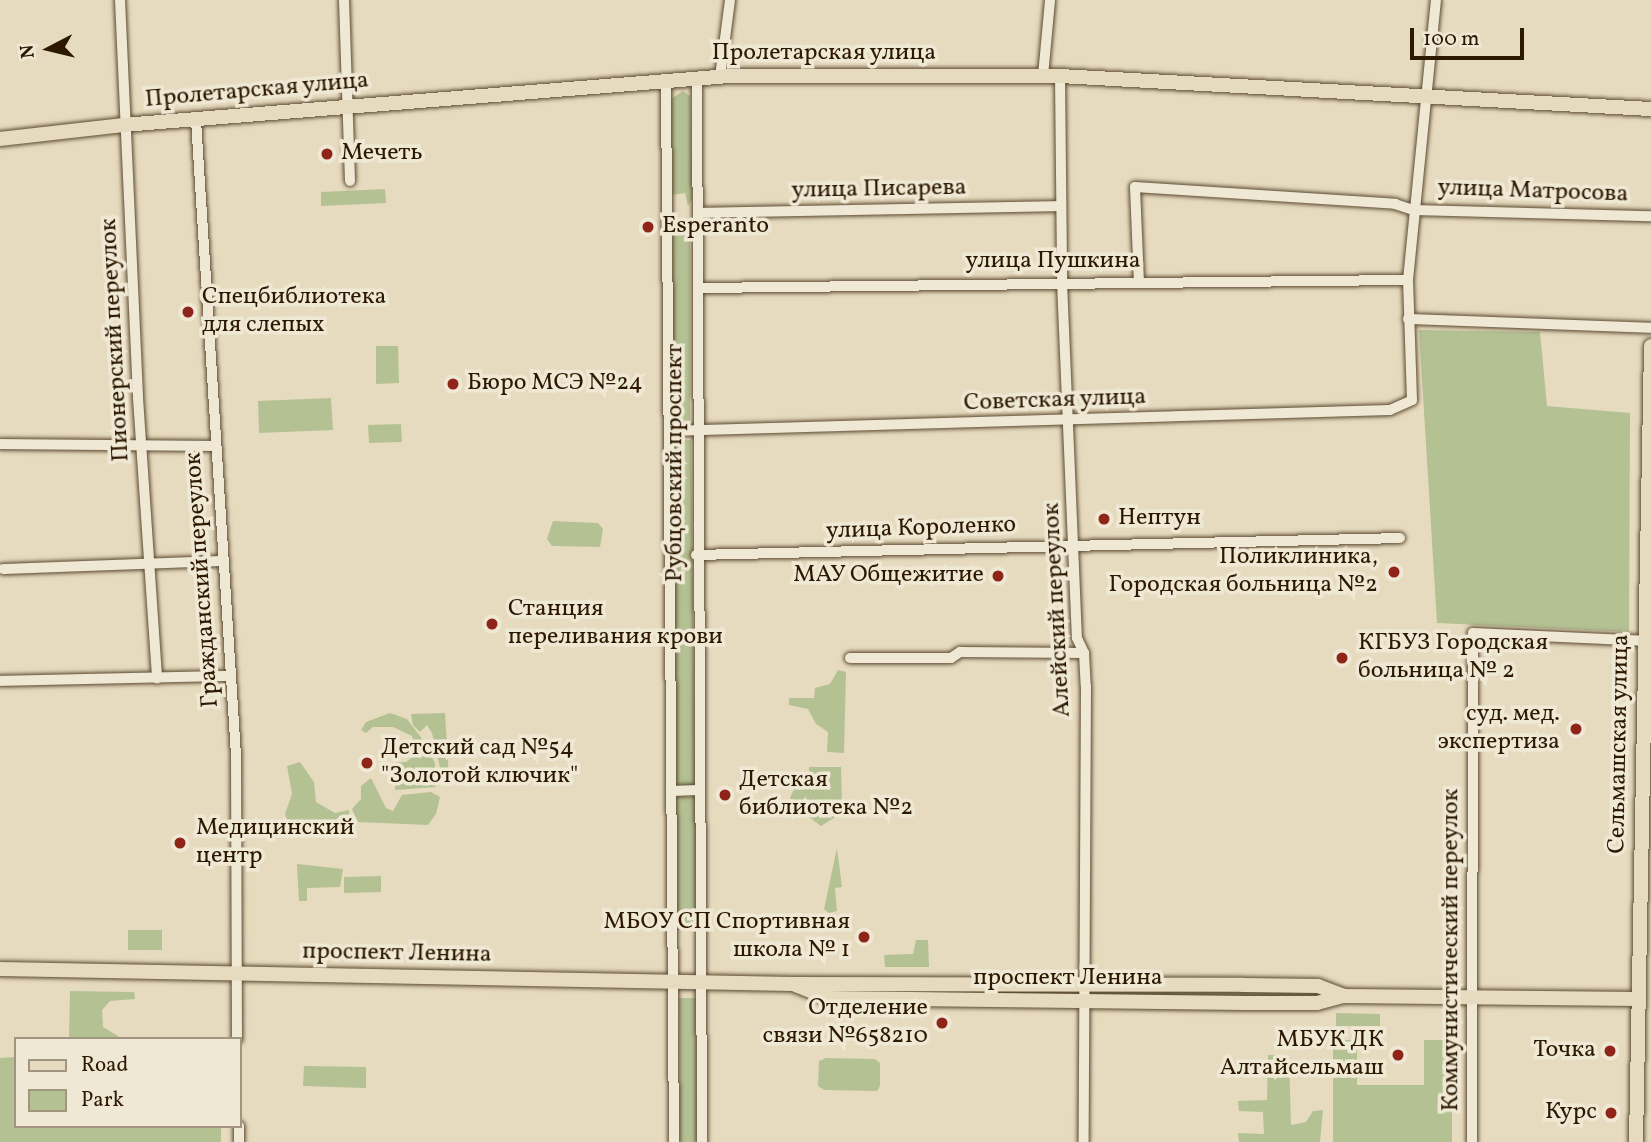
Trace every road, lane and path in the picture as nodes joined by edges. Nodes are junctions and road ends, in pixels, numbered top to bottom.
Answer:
1 (120, 0) edge
2 (344, 0) edge
3 (730, 0) edge
4 (1050, 0) edge
5 (1436, 0) edge
6 (1043, 76) junction
7 (1060, 76) junction
8 (720, 77) junction
9 (696, 78) junction
10 (667, 80) junction
11 (1424, 95) junction
12 (345, 106) junction
13 (1651, 109) edge
14 (196, 120) junction
15 (123, 125) junction
16 (0, 139) edge
17 (350, 181) dead end
18 (1060, 205) junction
19 (1414, 210) junction
20 (698, 213) junction
21 (1651, 216) edge
22 (1408, 280) junction
23 (1062, 282) junction
24 (1139, 283) junction
25 (699, 288) junction
26 (1408, 320) junction
27 (1651, 328) edge
28 (1651, 346) edge
29 (1069, 422) junction
30 (669, 431) junction
31 (697, 432) junction
32 (0, 444) edge
33 (141, 445) junction
34 (214, 446) junction
35 (1649, 524) edge
36 (1400, 538) dead end
37 (1075, 545) junction
38 (696, 555) junction
39 (222, 561) junction
40 (149, 567) junction
41 (3, 569) dead end
42 (1648, 589) edge
43 (1647, 641) edge
44 (1084, 653) junction
45 (850, 659) dead end
46 (229, 676) junction
47 (158, 678) junction
48 (0, 681) edge
49 (699, 790) junction
50 (671, 791) junction
51 (0, 969) edge
52 (235, 974) junction
53 (672, 981) junction
54 (702, 981) junction
55 (1086, 984) junction
56 (816, 988) junction
57 (1321, 995) junction
58 (1472, 998) junction
59 (1645, 999) edge
60 (1086, 1001) junction
61 (237, 1037) edge
62 (674, 1142) edge
63 (702, 1142) edge
64 (1084, 1142) edge
65 (1472, 1142) edge
66 (1636, 1142) edge

1 - 15 street, Пионерский переулок
2 - 12 street
3 - 8 street
4 - 6 street
5 - 11 street
6 - 7 main road, Пролетарская улица
6 - 8 main road, Пролетарская улица
7 - 11 main road, Пролетарская улица
7 - 18 street, Алейский переулок
8 - 9 main road, Пролетарская улица
9 - 10 main road, Пролетарская улица
9 - 20 street, Рубцовский проспект
10 - 12 main road, Пролетарская улица
10 - 30 street, Рубцовский проспект
11 - 13 main road, Пролетарская улица
11 - 19 street
12 - 14 main road, Пролетарская улица
12 - 17 street
14 - 15 main road, Пролетарская улица
14 - 34 street, Гражданский переулок
15 - 16 main road, Пролетарская улица
15 - 33 street, Пионерский переулок
18 - 20 street, улица Писарева
18 - 23 street, Алейский переулок
19 - 21 street, улица Матросова
19 - 22 street
19 - 24 street, улица Матросова
20 - 25 street, Рубцовский проспект
22 - 24 street, улица Пушкина
22 - 26 street
23 - 24 street, улица Пушкина
23 - 25 street, улица Пушкина
23 - 29 street, Алейский переулок
25 - 31 street, Рубцовский проспект
26 - 27 street
26 - 29 street, Советская улица
28 - 35 main road, Сельмашская улица
29 - 31 street, Советская улица
29 - 37 street, Алейский переулок
30 - 31 street, Советская улица
30 - 50 street, Рубцовский проспект
31 - 38 street, Рубцовский проспект
32 - 33 street
33 - 34 street
33 - 40 street, Пионерский переулок
34 - 39 street, Гражданский переулок
35 - 42 main road, Сельмашская улица
36 - 37 street, улица Короленко
37 - 38 street, улица Короленко
37 - 44 street, Алейский переулок
38 - 49 street, Рубцовский проспект
39 - 40 street
39 - 46 street, Гражданский переулок
40 - 41 street
40 - 47 street, Пионерский переулок
42 - 43 main road, Сельмашская улица
43 - 58 street, Коммунистический переулок
43 - 59 main road, Сельмашская улица
44 - 45 street
44 - 55 street, Алейский переулок
46 - 47 street
46 - 52 street, Гражданский переулок
47 - 48 street
49 - 50 street
49 - 54 street, Рубцовский проспект
50 - 53 street, Рубцовский проспект
51 - 52 main road, проспект Ленина
52 - 53 main road, проспект Ленина
52 - 61 street, Гражданский переулок
53 - 54 main road, проспект Ленина
53 - 62 street, Рубцовский проспект
54 - 56 main road, проспект Ленина
54 - 63 street, Рубцовский проспект
55 - 56 main road, проспект Ленина
55 - 57 main road, проспект Ленина
55 - 60 street, Алейский переулок
56 - 60 main road, проспект Ленина
57 - 58 main road, проспект Ленина
57 - 60 main road, проспект Ленина
58 - 59 main road, проспект Ленина
58 - 65 street, Коммунистический переулок
59 - 66 main road, Сельмашская улица
60 - 64 street, Алейский переулок

